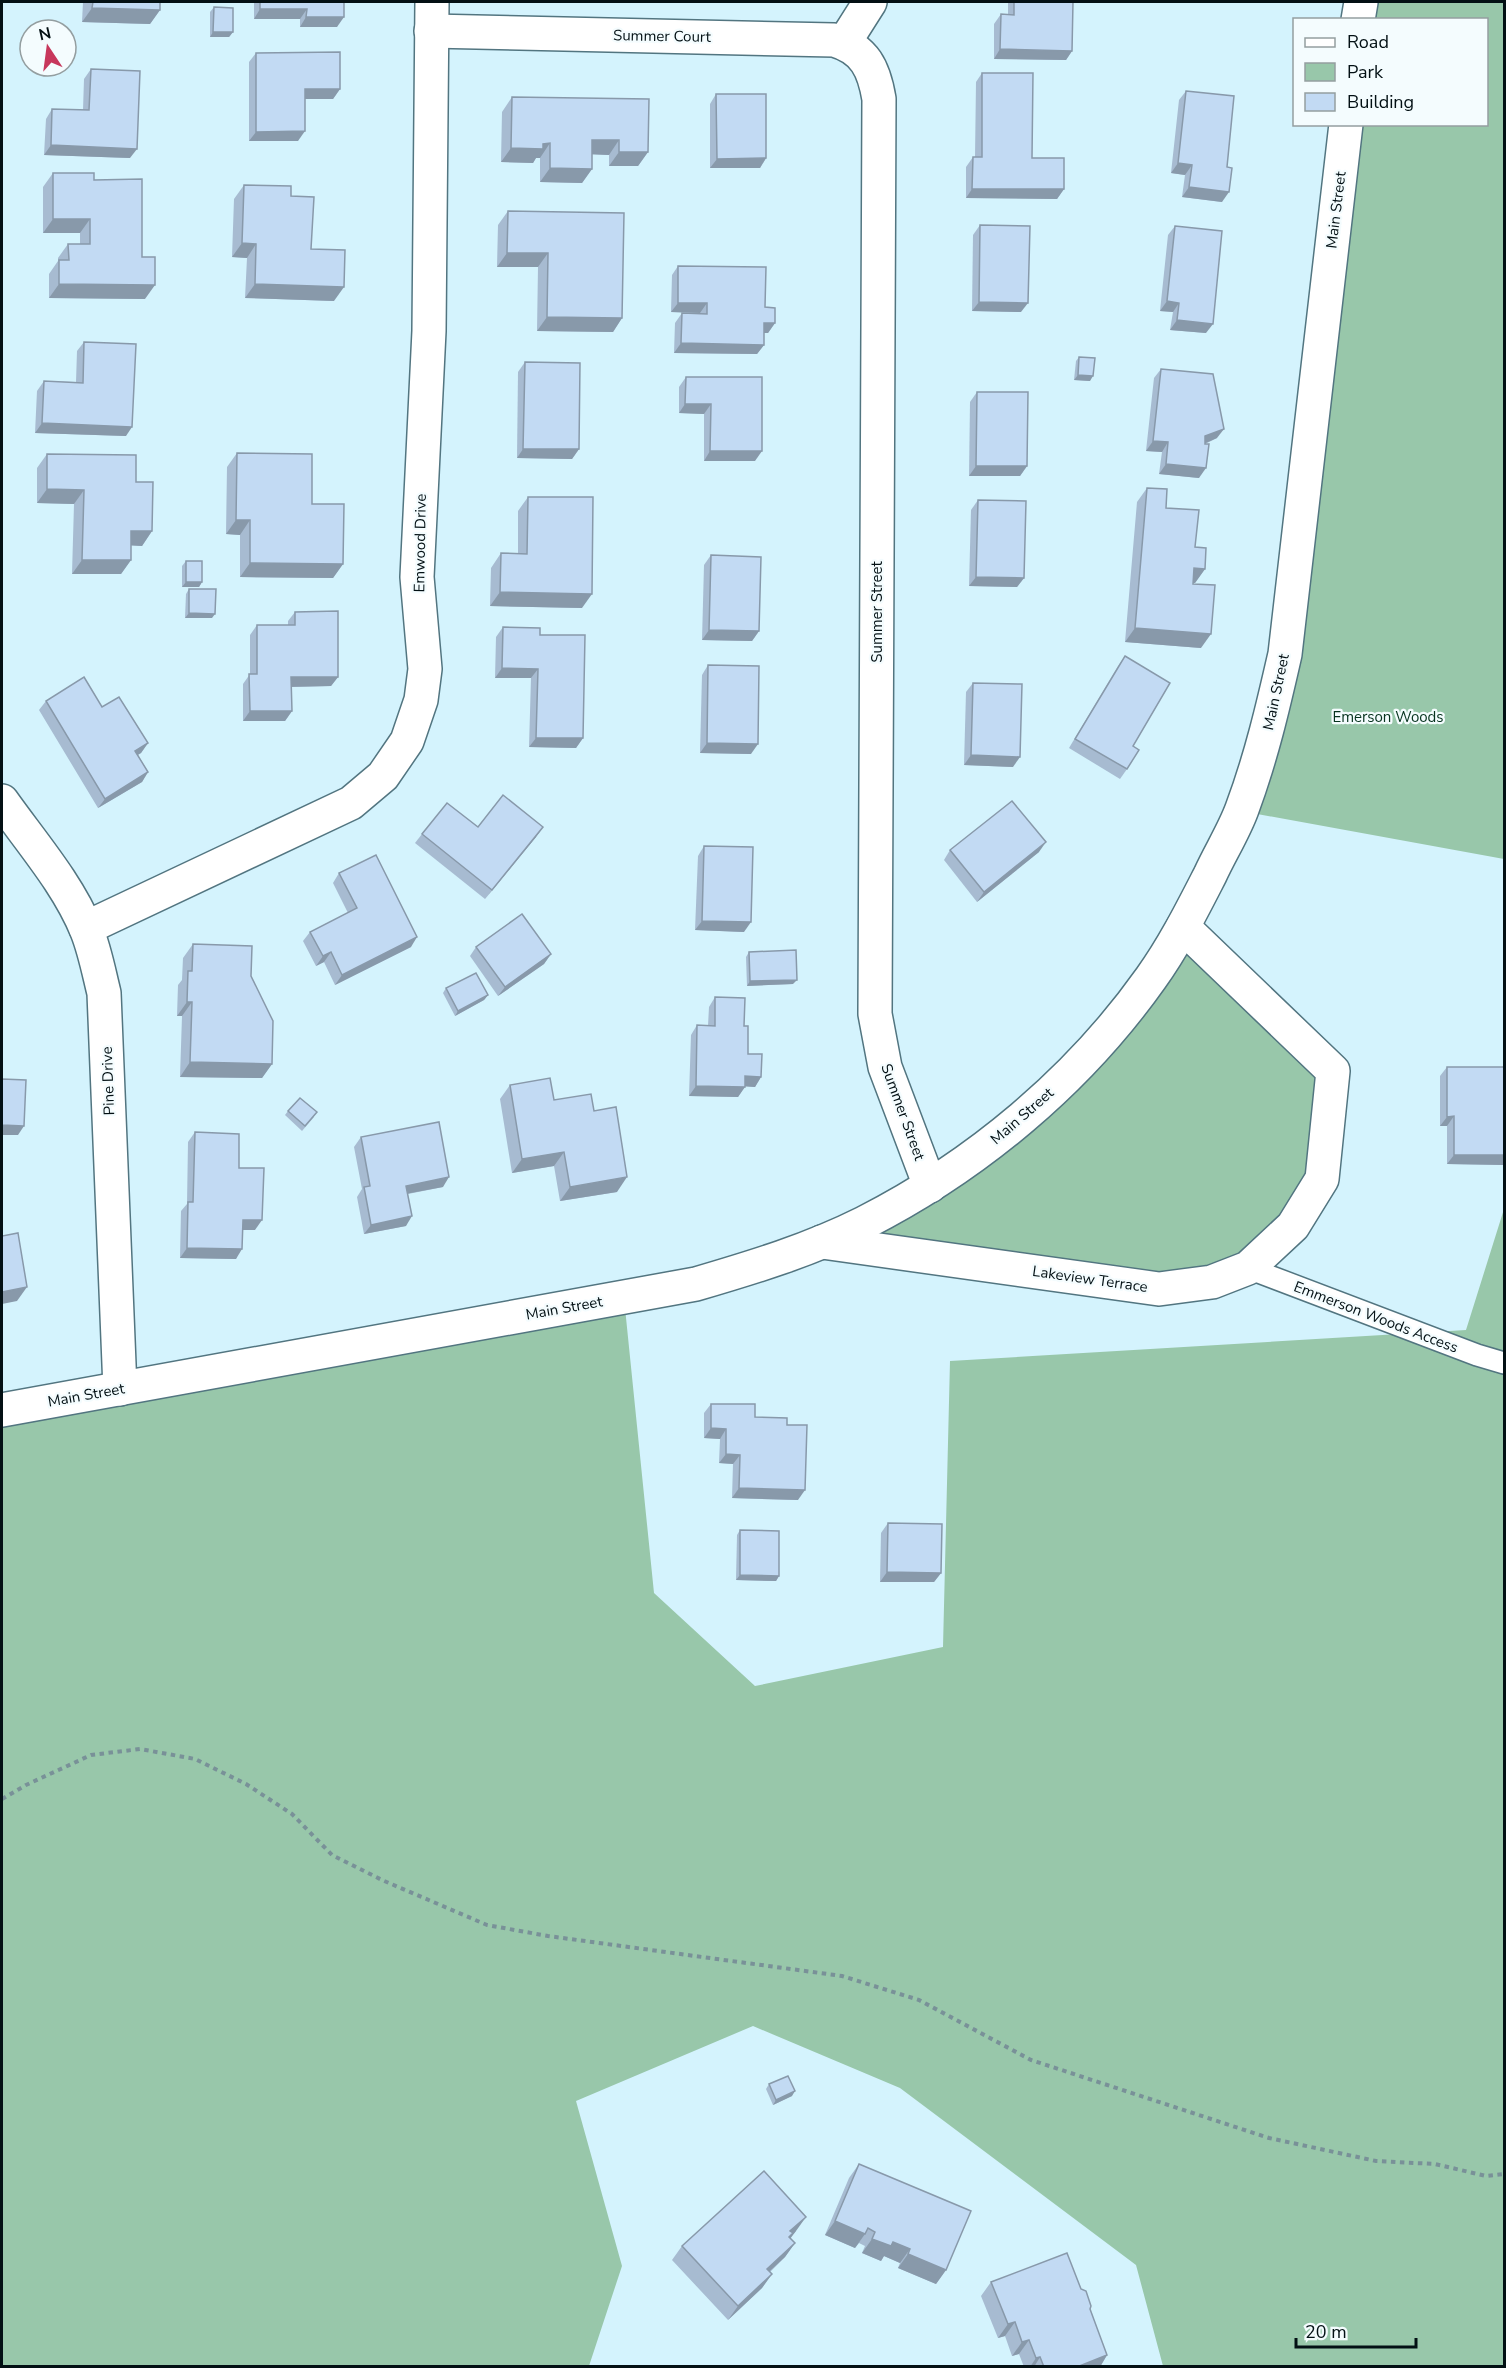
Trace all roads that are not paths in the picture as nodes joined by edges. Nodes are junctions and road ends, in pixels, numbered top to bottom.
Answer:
1 (870, 2) edge
2 (1360, 2) edge
3 (431, 16) edge
4 (1358, 18) edge
5 (844, 43) junction
6 (1346, 126) edge
7 (2, 801) edge
8 (1184, 927) junction
9 (86, 928) junction
10 (930, 1186) junction
11 (822, 1242) junction
12 (1248, 1268) junction
13 (1504, 1363) edge
14 (120, 1389) junction
15 (2, 1410) edge

1 - 5 street
2 - 4 street
3 - 5 street, Summer Court
3 - 9 street, Emwood Drive
5 - 10 street, Summer Street
6 - 8 street, Main Street
7 - 9 street, Pine Drive
8 - 10 street, Main Street
8 - 12 street, Lakeview Terrace
9 - 14 street, Pine Drive
10 - 11 street, Main Street
11 - 12 street, Lakeview Terrace
11 - 14 street, Main Street
12 - 13 lane, Emmerson Woods Access
14 - 15 street, Main Street

